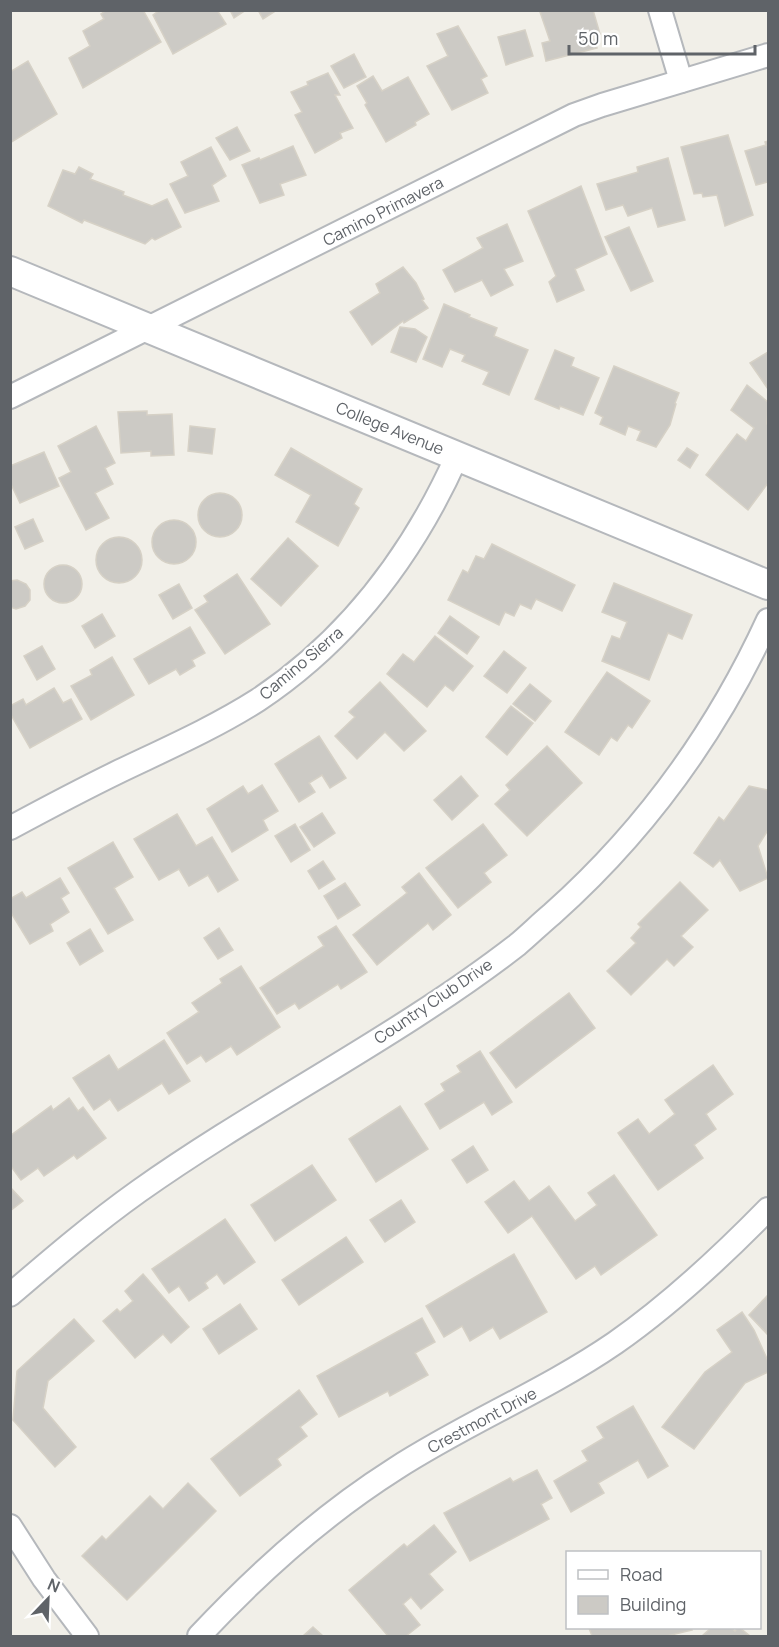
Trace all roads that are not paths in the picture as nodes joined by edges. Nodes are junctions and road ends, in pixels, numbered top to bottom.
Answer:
1 (660, 10) edge
2 (768, 55) edge
3 (681, 81) junction
4 (10, 272) edge
5 (149, 329) junction
6 (10, 397) edge
7 (457, 456) junction
8 (768, 585) edge
9 (768, 620) edge
10 (10, 828) edge
11 (768, 1209) edge
12 (10, 1296) edge
13 (10, 1526) edge
14 (87, 1636) edge
15 (199, 1636) edge

1 - 3 street
2 - 3 street, Camino Primavera
3 - 5 street, Camino Primavera
4 - 5 street, College Avenue
5 - 6 street, Camino Primavera
5 - 7 street, College Avenue
7 - 8 street, College Avenue
7 - 10 street, Camino Sierra
9 - 12 street, Country Club Drive
11 - 15 street, Crestmont Drive
13 - 14 street

